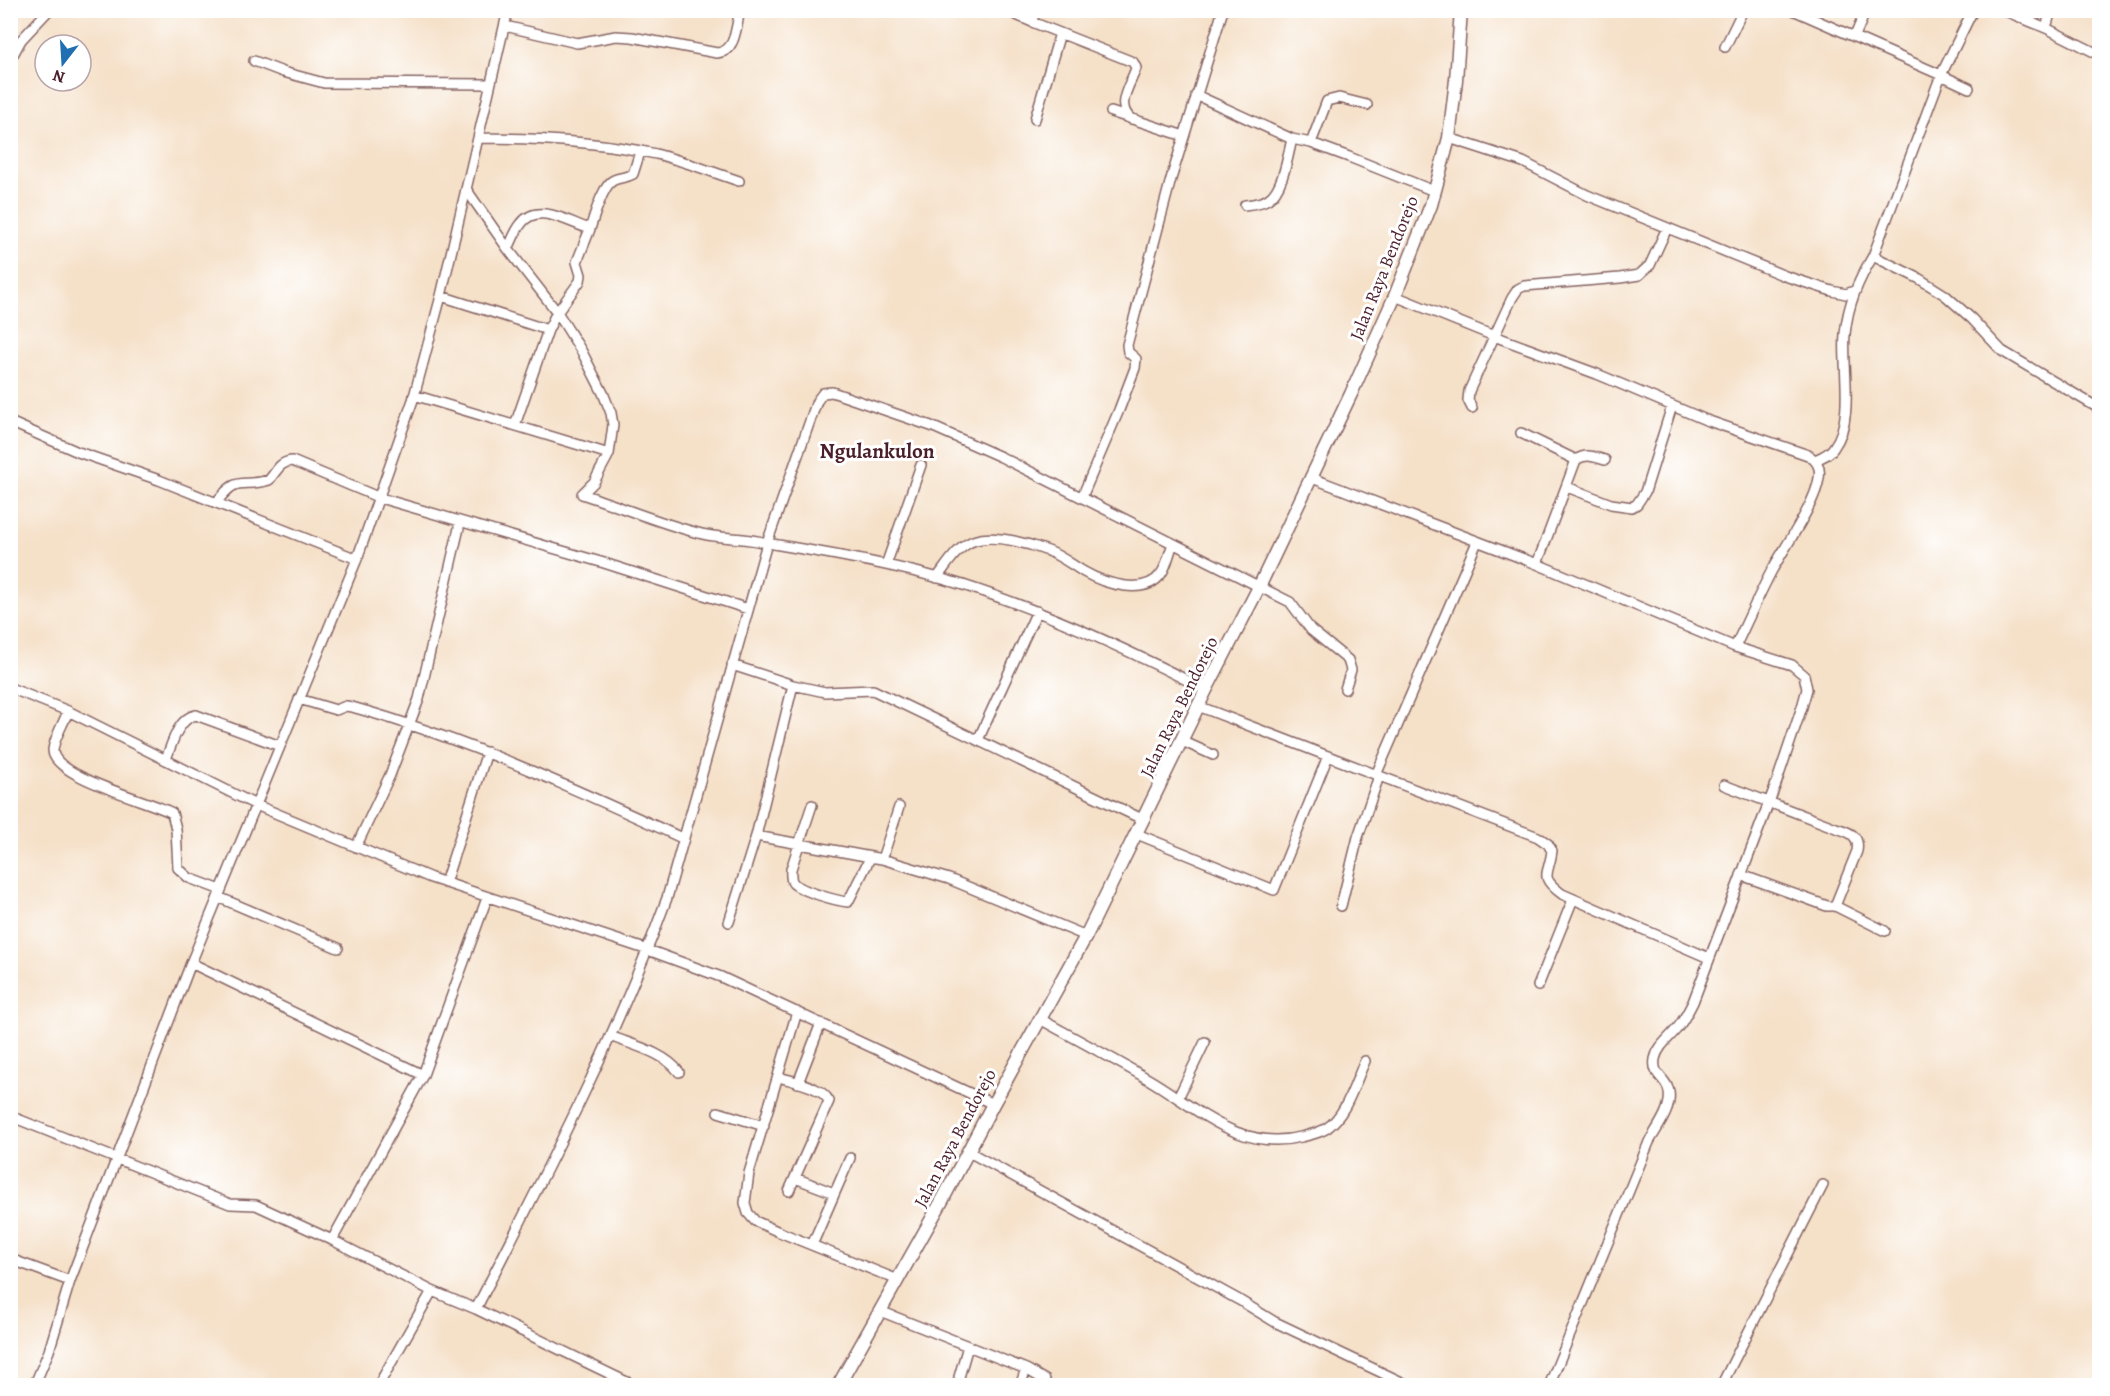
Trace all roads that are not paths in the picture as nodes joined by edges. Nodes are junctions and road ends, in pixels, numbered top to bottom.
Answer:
1 (50, 10) edge
2 (508, 10) edge
3 (740, 10) edge
4 (1005, 10) edge
5 (1035, 10) edge
6 (1223, 10) edge
7 (1743, 10) edge
8 (1793, 10) edge
9 (1866, 10) edge
10 (1973, 10) edge
11 (2003, 10) edge
12 (2051, 10) edge
13 (1459, 11) edge
14 (1032, 22) junction
15 (505, 26) junction
16 (2046, 28) junction
17 (1060, 33) junction
18 (1855, 36) junction
19 (1725, 47) dead end
20 (2100, 55) edge
21 (10, 60) edge
22 (254, 62) dead end
23 (1941, 75) junction
24 (490, 84) junction
25 (1970, 88) dead end
26 (1196, 95) junction
27 (1367, 105) dead end
28 (1111, 112) dead end
29 (1035, 119) dead end
30 (1131, 119) junction
31 (1184, 136) junction
32 (478, 138) junction
33 (1292, 138) junction
34 (1449, 138) junction
35 (1311, 143) junction
36 (640, 152) junction
37 (739, 181) dead end
38 (466, 189) junction
39 (1434, 191) junction
40 (1245, 205) dead end
41 (1667, 228) junction
42 (590, 229) junction
43 (508, 249) junction
44 (1873, 256) junction
45 (1854, 291) junction
46 (441, 296) junction
47 (1395, 296) junction
48 (556, 314) junction
49 (548, 330) junction
50 (1494, 336) junction
51 (414, 395) junction
52 (1672, 406) junction
53 (1472, 408) dead end
54 (2100, 409) edge
55 (10, 422) edge
56 (514, 425) junction
57 (1521, 433) dead end
58 (609, 454) junction
59 (1576, 460) junction
60 (1605, 460) dead end
61 (1815, 460) junction
62 (921, 465) dead end
63 (1312, 478) junction
64 (1567, 487) junction
65 (1082, 497) junction
66 (380, 498) junction
67 (216, 503) junction
68 (459, 522) junction
69 (1477, 542) junction
70 (767, 543) junction
71 (1173, 544) junction
72 (357, 560) junction
73 (1537, 564) junction
74 (886, 565) junction
75 (937, 578) junction
76 (1259, 587) junction
77 (748, 609) junction
78 (1037, 611) junction
79 (1735, 647) junction
80 (732, 665) junction
81 (793, 685) junction
82 (10, 688) edge
83 (1345, 689) dead end
84 (1206, 690) junction
85 (299, 699) junction
86 (1198, 706) junction
87 (68, 711) junction
88 (410, 725) junction
89 (978, 740) junction
90 (1182, 741) junction
91 (280, 746) junction
92 (487, 752) junction
93 (1213, 755) dead end
94 (1328, 756) junction
95 (166, 759) junction
96 (1378, 776) junction
97 (1724, 785) dead end
98 (1769, 803) junction
99 (256, 805) junction
100 (812, 805) dead end
101 (899, 807) dead end
102 (1143, 820) junction
103 (1137, 834) junction
104 (756, 836) junction
105 (684, 839) junction
106 (798, 845) junction
107 (356, 847) junction
108 (870, 858) junction
109 (882, 859) junction
110 (1741, 875) junction
111 (445, 883) junction
112 (220, 894) junction
113 (487, 898) junction
114 (1573, 899) junction
115 (1341, 906) dead end
116 (1835, 906) junction
117 (729, 922) dead end
118 (1885, 931) dead end
119 (1086, 936) junction
120 (338, 948) dead end
121 (648, 950) junction
122 (1709, 958) junction
123 (191, 963) junction
124 (1538, 986) dead end
125 (797, 1012) junction
126 (1040, 1019) junction
127 (821, 1023) junction
128 (609, 1036) junction
129 (1205, 1042) dead end
130 (1365, 1061) dead end
131 (679, 1072) dead end
132 (423, 1075) junction
133 (779, 1077) junction
134 (798, 1083) junction
135 (1178, 1098) junction
136 (993, 1104) junction
137 (718, 1112) dead end
138 (10, 1116) edge
139 (764, 1126) junction
140 (969, 1152) junction
141 (118, 1158) junction
142 (850, 1158) dead end
143 (795, 1178) junction
144 (1823, 1185) dead end
145 (789, 1191) dead end
146 (834, 1193) junction
147 (332, 1240) junction
148 (813, 1245) junction
149 (10, 1259) edge
150 (898, 1280) junction
151 (70, 1281) junction
152 (432, 1291) junction
153 (476, 1309) junction
154 (880, 1311) junction
155 (968, 1346) junction
156 (1026, 1369) junction
157 (34, 1386) edge
158 (378, 1386) edge
159 (635, 1386) edge
160 (838, 1386) edge
161 (961, 1386) edge
162 (1020, 1386) edge
163 (1045, 1386) edge
164 (1410, 1386) edge
165 (1549, 1386) edge
166 (1721, 1386) edge

1 - 21 street
2 - 15 street
3 - 15 street
4 - 14 street
5 - 14 street
6 - 26 street
7 - 19 street
8 - 18 street
9 - 18 street
10 - 23 street
11 - 16 street
12 - 16 street
13 - 34 main road, Jalan Raya Bendorejo
14 - 17 street
15 - 24 street
16 - 20 street
17 - 29 street
17 - 30 street
18 - 23 street
22 - 24 street
23 - 25 street
23 - 44 street
24 - 32 street
26 - 31 street
26 - 33 street
27 - 35 street
28 - 30 street
30 - 31 street
31 - 65 street
32 - 36 street
32 - 38 street
33 - 35 street
33 - 40 street
34 - 39 main road, Jalan Raya Bendorejo
34 - 41 street
35 - 39 street
36 - 37 street
36 - 42 street
38 - 43 street
38 - 46 street
39 - 47 main road, Jalan Raya Bendorejo
41 - 45 street
41 - 50 street
42 - 43 street
42 - 48 street
43 - 48 street
44 - 45 street
44 - 54 street
45 - 61 street
46 - 49 street
46 - 51 street
47 - 50 street
47 - 63 main road, Jalan Raya Bendorejo
48 - 49 street
48 - 58 street
49 - 56 street
50 - 52 street
50 - 53 street
51 - 56 street
51 - 66 street
52 - 61 street
52 - 64 street
55 - 67 street
56 - 58 street
57 - 59 street
58 - 70 street
59 - 60 street
59 - 64 street
61 - 79 street
62 - 74 street
63 - 69 street
63 - 76 main road, Jalan Raya Bendorejo
64 - 73 street
65 - 70 street
65 - 71 street
66 - 67 street
66 - 68 street
66 - 72 street
67 - 72 street
68 - 77 street
68 - 88 street
69 - 73 street
69 - 96 street
70 - 74 street
70 - 77 street
71 - 75 street
71 - 76 street
72 - 85 street
73 - 79 street
74 - 75 street
75 - 78 street
76 - 83 street
76 - 84 main road, Jalan Raya Bendorejo
77 - 80 street
78 - 84 street
78 - 89 street
79 - 98 street
80 - 81 street
80 - 105 street
81 - 89 street
81 - 104 street
82 - 87 street
84 - 86 main road, Jalan Raya Bendorejo
85 - 88 street
85 - 91 street
86 - 90 main road, Jalan Raya Bendorejo
86 - 94 street
87 - 95 street
87 - 112 street
88 - 92 street
88 - 107 street
89 - 102 street
90 - 93 street
90 - 102 main road, Jalan Raya Bendorejo
91 - 95 street
91 - 99 street
92 - 105 street
92 - 111 street
94 - 96 street
94 - 103 street
95 - 99 street
96 - 114 street
96 - 115 street
97 - 98 street
98 - 110 street
98 - 116 street
99 - 107 street
99 - 112 street
100 - 106 street
101 - 109 street
102 - 103 main road, Jalan Raya Bendorejo
103 - 119 main road, Jalan Raya Bendorejo
104 - 106 street
104 - 117 street
105 - 121 street
106 - 108 street
106 - 108 street
107 - 111 street
108 - 109 street
109 - 119 street
110 - 116 street
110 - 122 street
111 - 113 street
112 - 120 street
112 - 123 street
113 - 121 street
113 - 132 street
114 - 122 street
114 - 124 street
116 - 118 street
119 - 126 main road, Jalan Raya Bendorejo
121 - 125 street
121 - 128 street
122 - 165 street
123 - 132 street
123 - 141 street
125 - 127 street
125 - 133 street
126 - 135 street
126 - 136 main road, Jalan Raya Bendorejo
127 - 134 street
127 - 136 street
128 - 131 street
128 - 153 street
129 - 135 street
130 - 135 street
132 - 147 street
133 - 134 street
133 - 139 street
134 - 143 street
136 - 140 main road, Jalan Raya Bendorejo
137 - 139 street
138 - 141 street
139 - 148 street
140 - 150 main road, Jalan Raya Bendorejo
140 - 164 street
141 - 147 street
141 - 151 street
142 - 146 street
143 - 145 street
143 - 146 street
144 - 166 street
146 - 148 street
147 - 152 street
148 - 150 street
149 - 151 street
150 - 154 main road, Jalan Raya Bendorejo
151 - 157 street
152 - 153 street
152 - 158 street
153 - 159 street
154 - 155 street
154 - 160 main road, Jalan Raya Bendorejo
155 - 156 street
155 - 161 street
156 - 162 street
156 - 163 street

